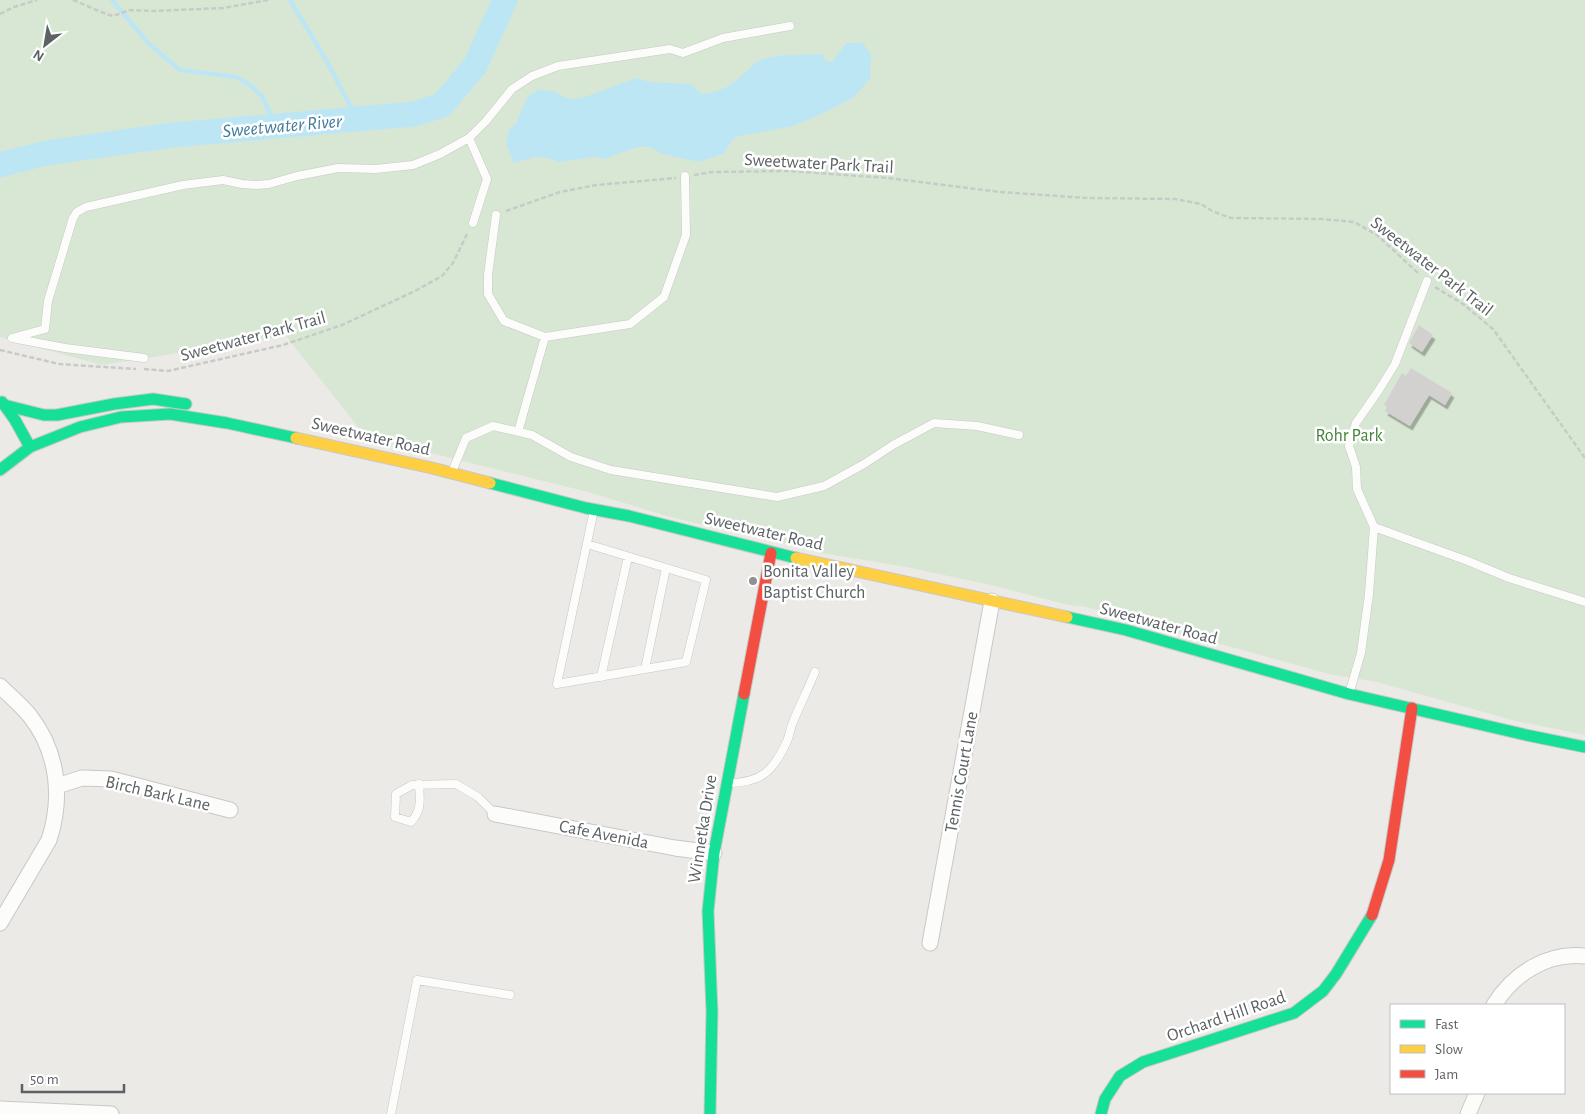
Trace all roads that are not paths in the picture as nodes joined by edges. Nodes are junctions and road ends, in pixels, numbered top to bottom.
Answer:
1 (790, 26) dead end
2 (469, 138) junction
3 (685, 176) road end
4 (496, 215) road end
5 (473, 223) road end
6 (1427, 281) road end
7 (545, 337) junction
8 (144, 358) dead end
9 (2, 402) edge
10 (197, 406) dead end
11 (214, 409) dead end
12 (227, 423) junction
13 (518, 432) junction
14 (1019, 434) dead end
15 (30, 447) junction
16 (0, 470) edge
17 (451, 474) junction
18 (594, 510) junction
19 (1374, 527) junction
20 (587, 544) junction
21 (771, 553) junction
22 (628, 557) junction
23 (666, 568) junction
24 (992, 600) junction
25 (1585, 602) edge
26 (645, 669) junction
27 (815, 672) dead end
28 (601, 677) junction
29 (0, 686) edge
30 (1349, 694) junction
31 (1412, 708) junction
32 (1585, 748) edge
33 (727, 783) junction
34 (419, 784) junction
35 (57, 786) junction
36 (230, 810) dead end
37 (495, 814) joint
38 (714, 853) junction
39 (0, 923) edge
40 (930, 943) dead end
41 (1585, 956) edge
42 (510, 995) dead end
43 (1495, 1004) edge
44 (1477, 1094) edge
45 (0, 1109) edge
46 (111, 1114) edge
47 (391, 1114) edge
48 (710, 1114) edge
49 (1101, 1114) edge
50 (1468, 1114) edge

1 - 2 lane
2 - 5 lane
2 - 8 lane
3 - 7 lane
4 - 7 lane
6 - 19 lane
7 - 13 lane
9 - 10 main road
9 - 15 main road
11 - 12 main road
12 - 15 main road, Sweetwater Road
12 - 17 main road, Sweetwater Road
13 - 14 lane
13 - 17 lane
15 - 16 main road, Sweetwater Road
17 - 18 main road, Sweetwater Road
18 - 20 lane
18 - 21 main road, Sweetwater Road
19 - 25 lane
19 - 30 lane
20 - 22 lane
20 - 28 lane
21 - 24 main road, Sweetwater Road
21 - 33 main road, Winnetka Drive
22 - 23 lane
22 - 28 lane
23 - 26 lane
23 - 26 lane
24 - 30 main road, Sweetwater Road
24 - 40 street, Tennis Court Lane
26 - 28 lane
27 - 33 lane
29 - 35 street
30 - 31 main road, Sweetwater Road
31 - 32 main road, Sweetwater Road
31 - 49 main road, Orchard Hill Road
33 - 38 main road, Winnetka Drive
34 - 34 lane
34 - 37 lane
35 - 36 street, Birch Bark Lane
35 - 39 street
37 - 38 street, Cafe Avenida
38 - 48 main road, Winnetka Drive
41 - 43 street
42 - 47 lane
44 - 50 street
45 - 46 street

